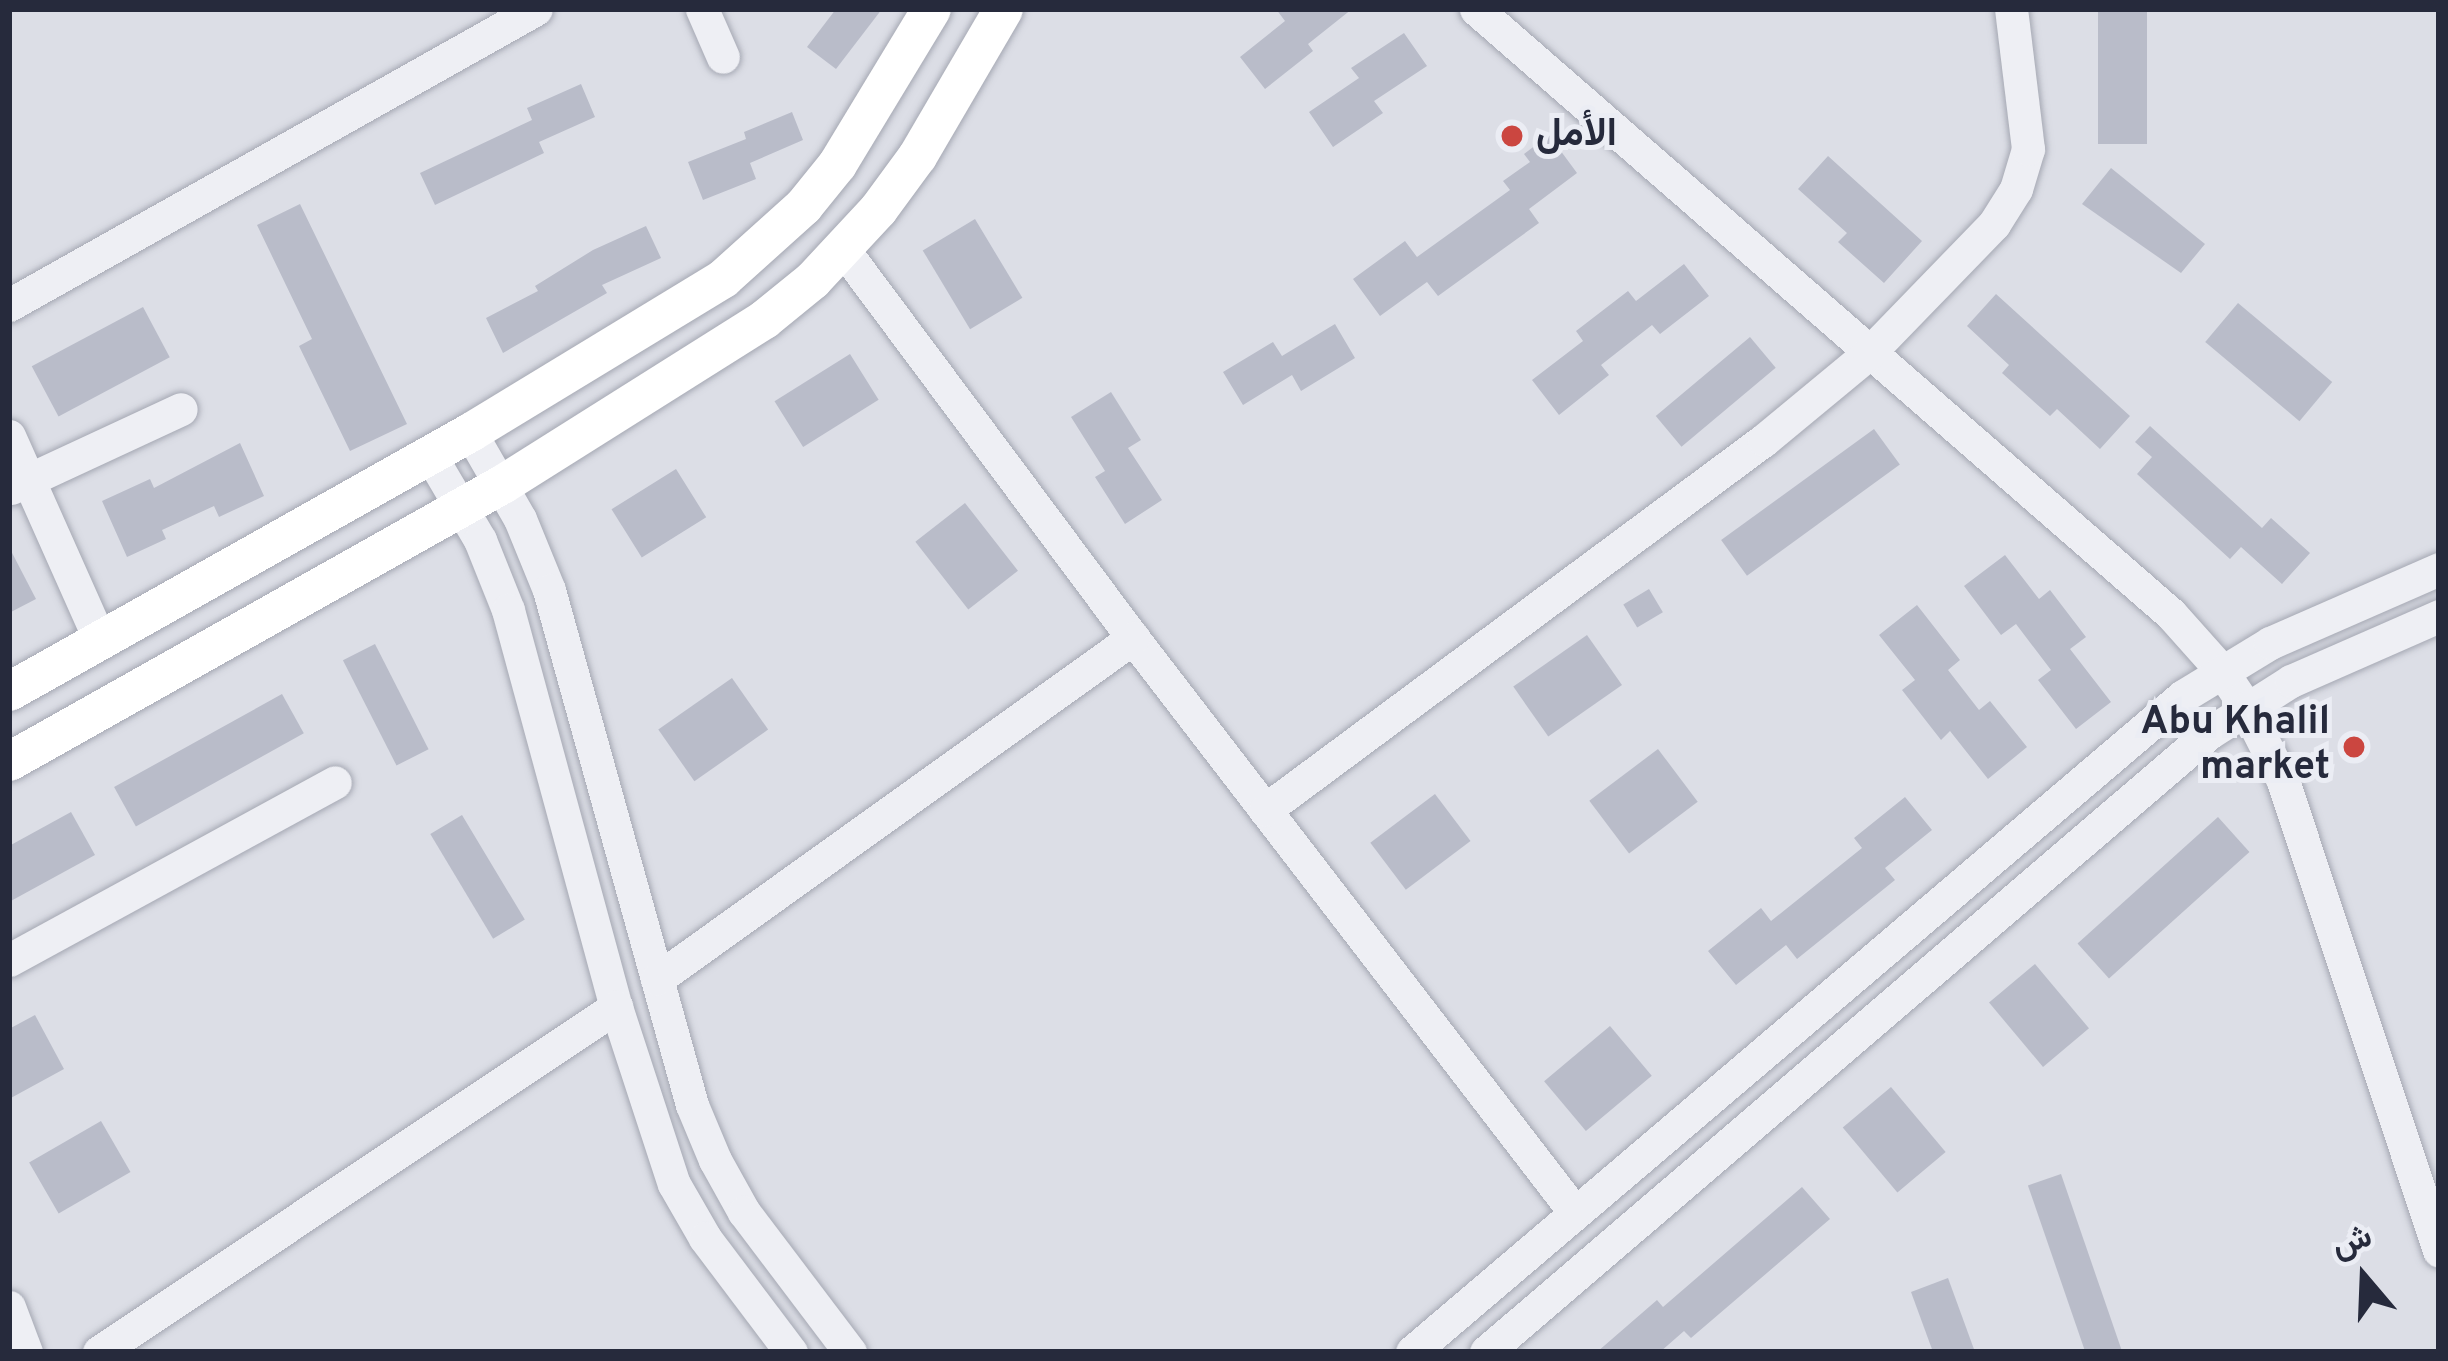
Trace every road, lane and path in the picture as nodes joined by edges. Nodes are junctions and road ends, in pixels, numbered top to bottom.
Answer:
1 (536, 9) edge
2 (702, 9) edge
3 (931, 9) edge
4 (1004, 9) edge
5 (1476, 9) edge
6 (2011, 9) edge
7 (723, 57) dead end
8 (843, 249) junction
9 (9, 305) edge
10 (1869, 353) junction
11 (181, 409) dead end
12 (470, 432) junction
13 (9, 436) edge
14 (430, 455) junction
15 (19, 484) edge
16 (502, 484) junction
17 (462, 507) junction
18 (2439, 568) edge
19 (2439, 616) edge
20 (1132, 638) junction
21 (100, 640) junction
22 (2221, 670) junction
23 (9, 692) edge
24 (2246, 707) junction
25 (9, 761) edge
26 (335, 782) dead end
27 (1265, 810) junction
28 (9, 960) edge
29 (657, 979) junction
30 (616, 1007) junction
31 (1573, 1210) junction
32 (2439, 1251) edge
33 (9, 1307) edge
34 (26, 1352) edge
35 (99, 1352) edge
36 (791, 1352) edge
37 (850, 1352) edge
38 (1412, 1352) edge
39 (1486, 1352) edge

1 - 9 street
2 - 7 street
3 - 12 main road
4 - 8 main road
5 - 10 street
6 - 10 street
8 - 16 main road
8 - 20 street
10 - 22 street
10 - 27 street
11 - 15 street
12 - 14 main road
12 - 16 street
13 - 15 street
14 - 17 street
14 - 21 main road
15 - 21 street
16 - 17 main road
16 - 29 street
17 - 25 main road
17 - 30 street
18 - 22 street
19 - 24 street
20 - 27 street
20 - 29 street
21 - 23 main road
22 - 24 street
22 - 31 street
24 - 32 street
24 - 39 street
26 - 28 street
27 - 31 street
29 - 37 street
30 - 35 street
30 - 36 street
31 - 38 street
33 - 34 street

